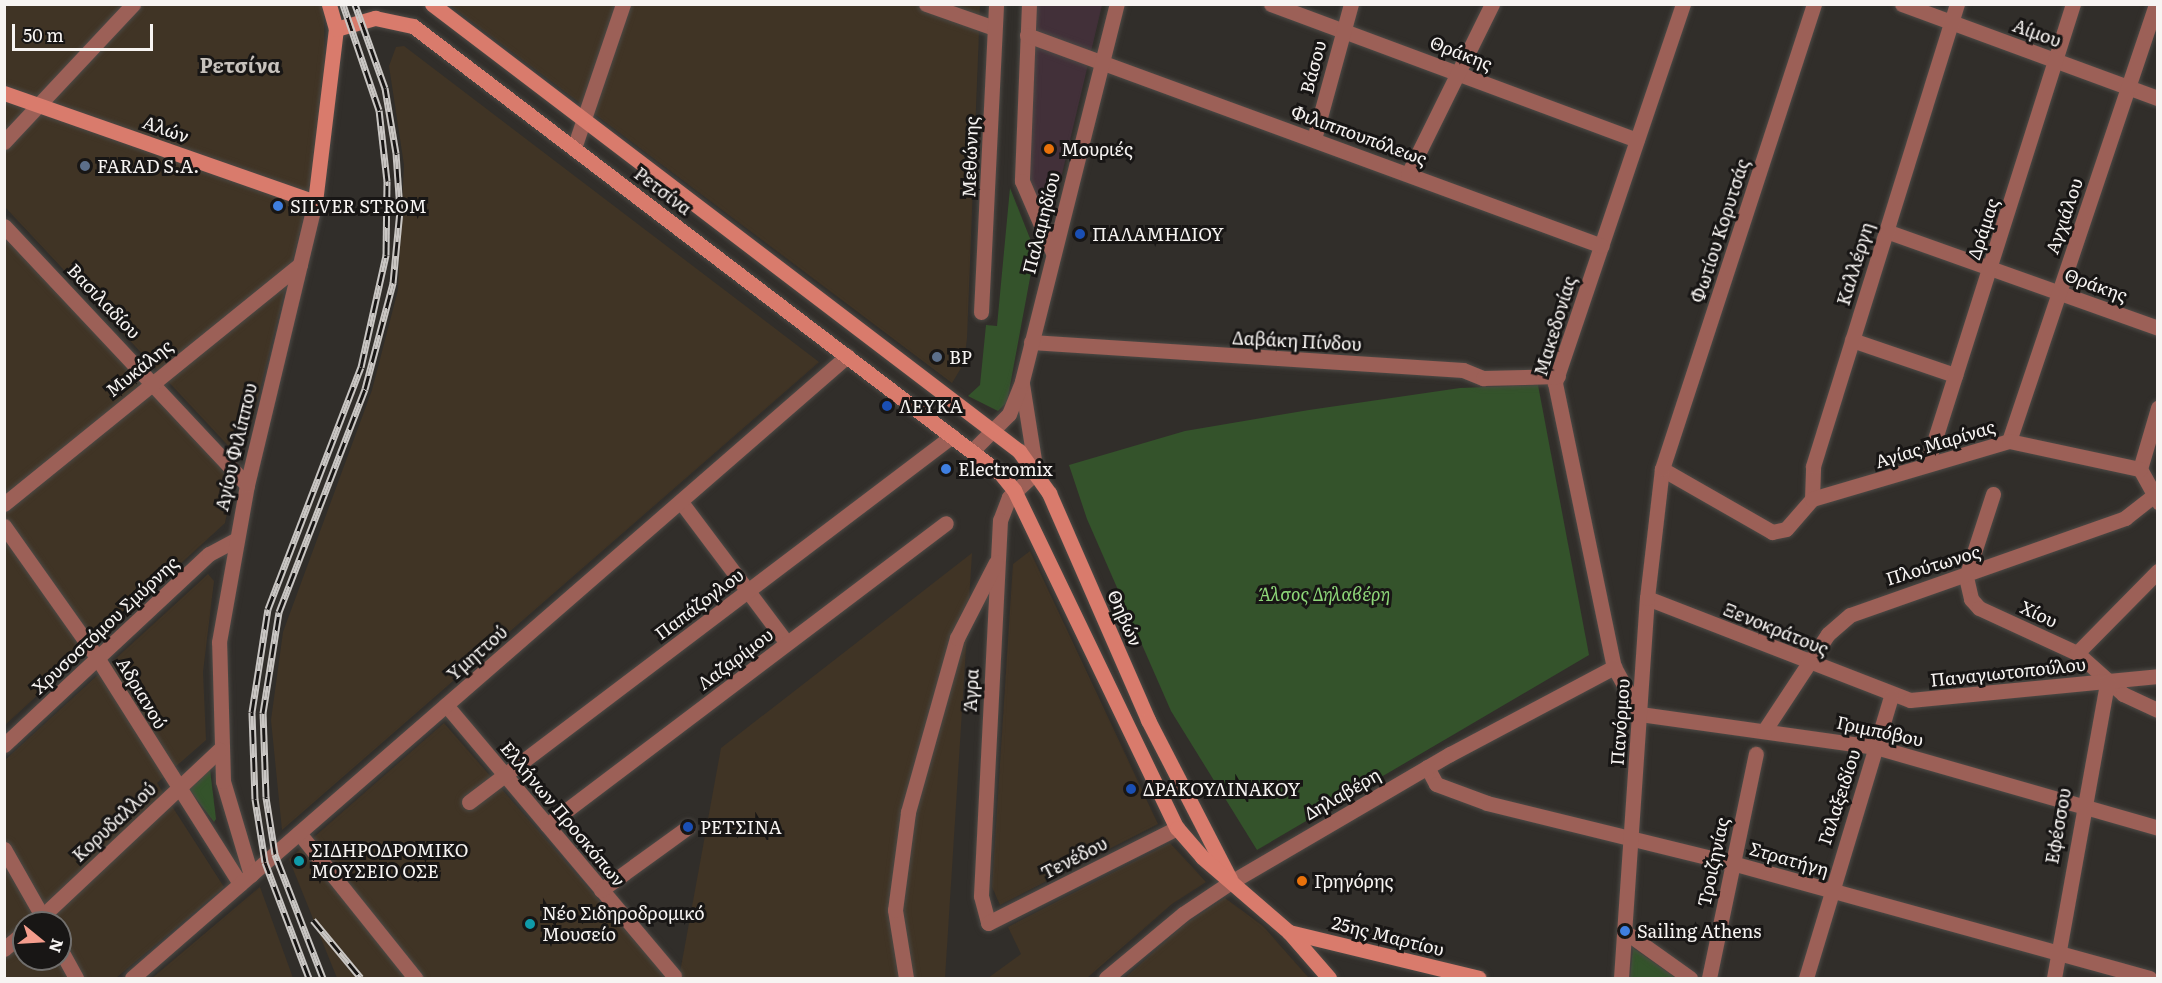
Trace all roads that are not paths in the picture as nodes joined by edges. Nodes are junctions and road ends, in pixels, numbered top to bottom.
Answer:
1 (133, 4) edge
2 (329, 4) edge
3 (432, 4) edge
4 (623, 4) edge
5 (926, 4) edge
6 (996, 4) edge
7 (1029, 4) edge
8 (1117, 4) edge
9 (1271, 4) edge
10 (1351, 4) edge
11 (1492, 4) edge
12 (1683, 4) edge
13 (1814, 4) edge
14 (1902, 4) edge
15 (1958, 4) edge
16 (2073, 4) edge
17 (2156, 4) edge
18 (1952, 22) junction
19 (994, 28) junction
20 (336, 29) junction
21 (1344, 30) junction
22 (1027, 35) junction
23 (2056, 61) junction
24 (1102, 62) junction
25 (1459, 72) junction
26 (2129, 87) junction
27 (4, 93) edge
28 (2157, 98) edge
29 (39, 105) junction
30 (585, 120) junction
31 (1314, 140) junction
32 (1637, 141) junction
33 (4, 142) edge
34 (574, 148) junction
35 (1408, 174) junction
36 (315, 202) junction
37 (4, 226) edge
38 (1886, 231) junction
39 (1602, 246) junction
40 (1053, 253) junction
41 (300, 264) junction
42 (1991, 268) junction
43 (2058, 292) junction
44 (981, 312) dead end
45 (2157, 328) edge
46 (1852, 340) junction
47 (1031, 342) junction
48 (847, 356) junction
49 (1955, 375) junction
50 (1558, 376) junction
51 (153, 381) junction
52 (1022, 381) junction
53 (949, 396) joint
54 (2157, 408) edge
55 (995, 429) junction
56 (952, 436) junction
57 (2009, 441) junction
58 (972, 451) junction
59 (1926, 464) junction
60 (1662, 469) junction
61 (2140, 469) junction
62 (1036, 472) junction
63 (247, 485) junction
64 (1014, 490) junction
65 (1992, 494) dead end
66 (2156, 497) edge
67 (1812, 499) junction
68 (681, 501) junction
69 (4, 504) edge
70 (946, 523) dead end
71 (4, 526) edge
72 (235, 540) junction
73 (997, 559) junction
74 (2157, 571) edge
75 (1966, 577) junction
76 (749, 591) junction
77 (1647, 598) junction
78 (787, 643) junction
79 (2077, 653) junction
80 (98, 659) junction
81 (1808, 662) junction
82 (1614, 667) junction
83 (2157, 676) edge
84 (2107, 682) junction
85 (1891, 697) junction
86 (446, 705) junction
87 (2157, 710) edge
88 (1640, 714) junction
89 (1764, 731) junction
90 (4, 745) edge
91 (1875, 747) junction
92 (219, 750) junction
93 (1756, 754) dead end
94 (1427, 767) junction
95 (505, 775) junction
96 (177, 789) junction
97 (469, 802) dead end
98 (2080, 805) junction
99 (547, 825) junction
100 (688, 827) dead end
101 (1177, 828) junction
102 (2157, 828) edge
103 (299, 833) junction
104 (1631, 841) junction
105 (4, 849) edge
106 (1732, 863) junction
107 (246, 880) junction
108 (1231, 882) junction
109 (601, 890) junction
110 (1829, 891) junction
111 (36, 911) edge
112 (51, 911) edge
113 (988, 923) joint
114 (1624, 931) junction
115 (1289, 932) junction
116 (2057, 954) junction
117 (674, 976) dead end
118 (132, 978) edge
119 (415, 978) edge
120 (906, 978) edge
121 (1106, 978) edge
122 (1329, 978) edge
123 (1479, 978) edge
124 (1620, 978) edge
125 (1690, 978) edge
126 (1709, 978) edge
127 (1806, 978) edge
128 (2054, 978) edge
129 (2149, 978) edge

1 - 29 street
2 - 20 main road
3 - 30 main road, Ρετσίνα
4 - 30 street
5 - 19 street
6 - 19 street, Μεθώνης
7 - 22 street
8 - 24 street, Παλαμηδίου
9 - 21 street, Θράκης
10 - 21 street, Βάσου
11 - 25 street
12 - 32 street, Μακεδονίας
13 - 60 street, Φωτίου Κορυτσάς
14 - 18 street, Αίμου
15 - 18 street, Καλλέργη
16 - 23 street, Δράμας
17 - 26 street, Αγχιάλου
18 - 23 street, Αίμου
18 - 38 street, Καλλέργη
19 - 44 street, Μεθώνης
20 - 34 main road, Ρετσίνα
20 - 36 main road, Αγίου Φιλίππου
21 - 25 street, Θράκης
21 - 31 street, Βάσου
22 - 24 street, Φιλιππουπόλεως
22 - 40 street
23 - 26 street, Αίμου
23 - 42 street, Δράμας
24 - 31 street, Φιλιππουπόλεως
24 - 40 street, Παλαμηδίου
25 - 32 street, Θράκης
25 - 35 street
26 - 28 street, Αίμου
26 - 43 street, Αγχιάλου
27 - 29 main road, Αλών
29 - 33 street
29 - 36 main road, Αλών
30 - 34 street
30 - 53 main road, Ρετσίνα
31 - 35 street, Φιλιππουπόλεως
32 - 39 street, Μακεδονίας
34 - 48 main road, Ρετσίνα
35 - 39 street, Φιλιππουπόλεως
36 - 41 street, Αγίου Φιλίππου
37 - 51 street, Βασιλαδίου
38 - 42 street, Θράκης
38 - 46 street, Καλλέργη
39 - 50 street, Μακεδονίας
40 - 47 street, Παλαμηδίου
41 - 51 street, Μυκάλης
41 - 63 street, Αγίου Φιλίππου
42 - 43 street, Θράκης
42 - 49 street, Δράμας
43 - 45 street, Θράκης
43 - 57 street, Αγχιάλου
46 - 49 street
46 - 67 street, Καλλέργη
47 - 50 street, Δαβάκη Πίνδου
47 - 52 street, Παλαμηδίου
48 - 56 main road, Ρετσίνα
48 - 68 street, Υμηττού
49 - 59 street, Δράμας
50 - 82 street, Μακεδονίας
51 - 63 street, Βασιλαδίου
51 - 69 street, Μυκάλης
52 - 55 street, Παλαμηδίου
52 - 62 street, Παλαμηδίου
53 - 55 main road, Θηβών
54 - 61 street
55 - 58 street, Παλαμηδίου
55 - 62 main road, Θηβών
56 - 58 main road, Θηβών
56 - 76 street, Παπάζογλου
57 - 59 street, Αγίας Μαρίνας
57 - 61 street, Αγίας Μαρίνας
58 - 64 main road, Θηβών
59 - 67 street, Αγίας Μαρίνας
60 - 67 street
60 - 77 street, Πανόρμου
61 - 66 street
62 - 64 street, Άγρα
62 - 108 main road, Θηβών
63 - 72 street, Αγίου Φιλίππου
64 - 73 street, Άγρα
64 - 101 main road, Θηβών
65 - 75 street
66 - 75 street, Πλούτωνος
68 - 76 street
68 - 86 street, Υμηττού
70 - 78 street, Λαζαρίμου
71 - 80 street, Αδριανού
72 - 80 street, Χρυσοστόμου Σμύρνης
72 - 92 street, Αγίου Φιλίππου
73 - 113 street, Άγρα
73 - 120 street
74 - 79 street
75 - 79 street, Χίου
75 - 81 street, Πλούτωνος
76 - 78 street
76 - 95 street, Παπάζογλου
77 - 81 street, Ξενοκράτους
77 - 88 street, Πανόρμου
78 - 99 street, Λαζαρίμου
79 - 84 street, Χίου
80 - 90 street, Χρυσοστόμου Σμύρνης
80 - 96 street, Αδριανού
81 - 85 street, Ξενοκράτους
81 - 89 street, Πλούτωνος
82 - 88 street
82 - 94 street, Δηλαβέρη
83 - 84 street
84 - 85 street, Παναγιωτοπούλου
84 - 87 street, Παναγιωτοπούλου
84 - 98 street, Εφέσσου
85 - 91 street, Γαλαξειδίου
86 - 95 street, Ελλήνων Προσκόπων
86 - 103 street, Υμηττού
88 - 89 street, Γριμπόβου
88 - 104 street, Πανόρμου
89 - 91 street, Γριμπόβου
91 - 98 street, Γριμπόβου
91 - 110 street, Γαλαξειδίου
92 - 96 street, Κορυδαλλού
92 - 107 street, Αγίου Φιλίππου
93 - 106 street, Τροιζηνίας
94 - 104 street, Στρατήγη
94 - 108 street, Δηλαβέρη
95 - 97 street, Παπάζογλου
95 - 99 street, Ελλήνων Προσκόπων
96 - 107 street, Αδριανού
96 - 112 street, Κορυδαλλού
98 - 102 street, Γριμπόβου
98 - 116 street, Εφέσσου
99 - 109 street, Ελλήνων Προσκόπων
100 - 109 street
101 - 108 main road, Θηβών
101 - 113 street, Τενέδου
103 - 107 street, Υμηττού
103 - 119 street
104 - 106 street, Στρατήγη
104 - 114 street, Πανόρμου
105 - 111 street
106 - 110 street, Στρατήγη
106 - 126 street, Τροιζηνίας
107 - 118 street, Υμηττού
108 - 115 main road, Θηβών
108 - 121 street, Δηλαβέρη
109 - 117 street, Ελλήνων Προσκόπων
110 - 116 street, Στρατήγη
110 - 127 street, Γαλαξειδίου
114 - 124 street, Πανόρμου
114 - 125 street
115 - 122 main road, Θηβών
115 - 123 main road, 25ης Μαρτίου
116 - 128 street, Εφέσσου
116 - 129 street, Στρατήγη

